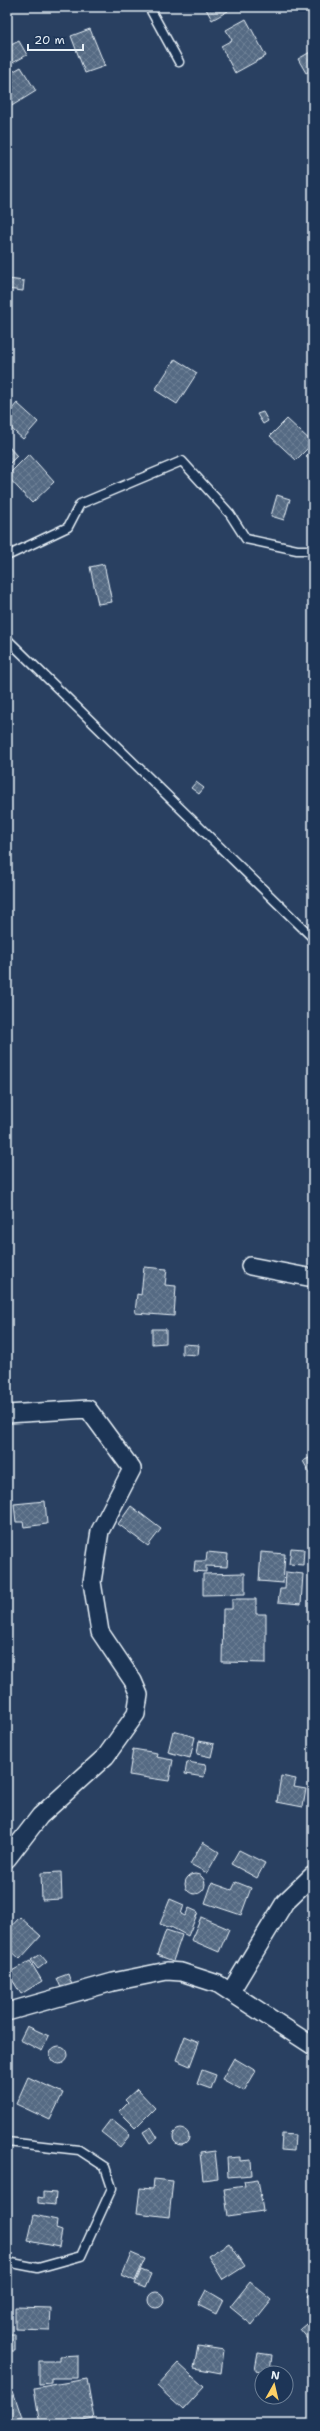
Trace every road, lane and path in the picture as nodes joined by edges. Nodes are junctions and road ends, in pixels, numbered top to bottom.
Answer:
1 (149, 7) edge
2 (179, 62) dead end
3 (313, 550) edge
4 (7, 556) edge
5 (7, 639) edge
6 (313, 938) edge
7 (250, 1266) dead end
8 (313, 1278) edge
9 (7, 1414) edge
10 (7, 1859) edge
11 (313, 1875) edge
12 (231, 1991) junction
13 (7, 2012) edge
14 (313, 2046) edge
15 (7, 2142) edge
16 (7, 2262) edge

1 - 2 lane
3 - 4 lane
5 - 6 lane
7 - 8 street
9 - 10 street
11 - 12 street
12 - 13 street
12 - 14 street
15 - 16 lane

